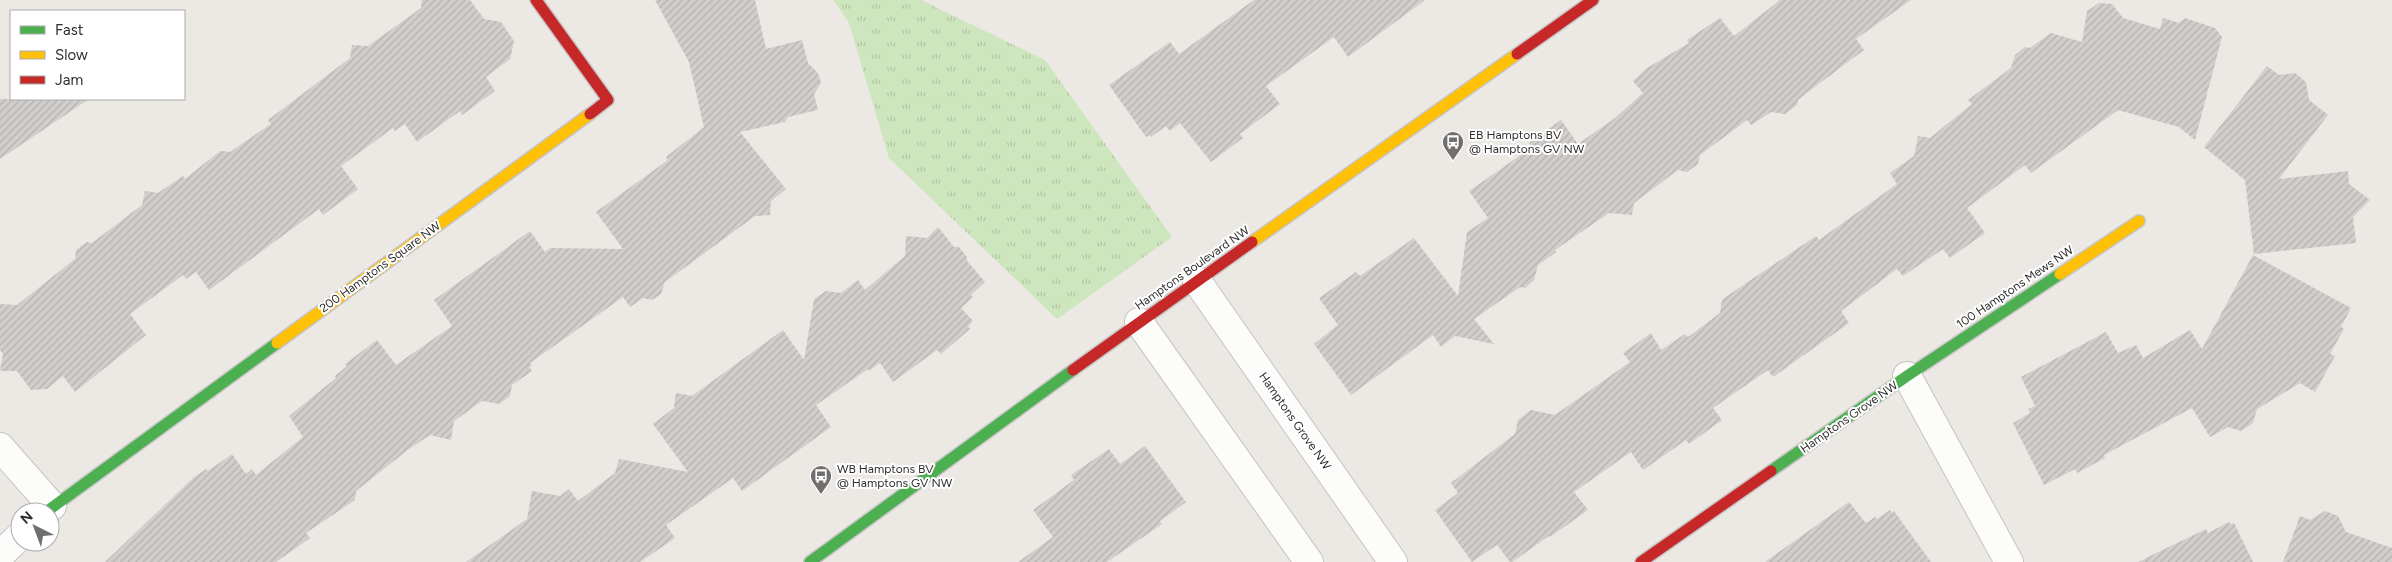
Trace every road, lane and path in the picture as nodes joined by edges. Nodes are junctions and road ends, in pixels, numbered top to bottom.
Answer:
1 (536, 0) edge
2 (1593, 0) edge
3 (2139, 221) dead end
4 (1197, 281) junction
5 (1139, 322) junction
6 (1907, 376) junction
7 (0, 447) edge
8 (43, 502) edge
9 (59, 502) edge
10 (10, 545) edge
11 (0, 554) edge
12 (810, 562) edge
13 (1309, 562) edge
14 (1393, 562) edge
15 (1641, 562) edge
16 (2009, 562) edge

1 - 9 street, 200 Hamptons Square NW
2 - 4 street, Hamptons Boulevard NW
3 - 6 street, 100 Hamptons Mews NW
4 - 5 street, Hamptons Boulevard NW
4 - 14 street, Hamptons Grove NW
5 - 12 street, Hamptons Boulevard NW
5 - 13 street
6 - 15 street, Hamptons Grove NW
6 - 16 street, Hamptons Grove NW
7 - 8 street, 200 Hamptons Square NW
10 - 11 street

